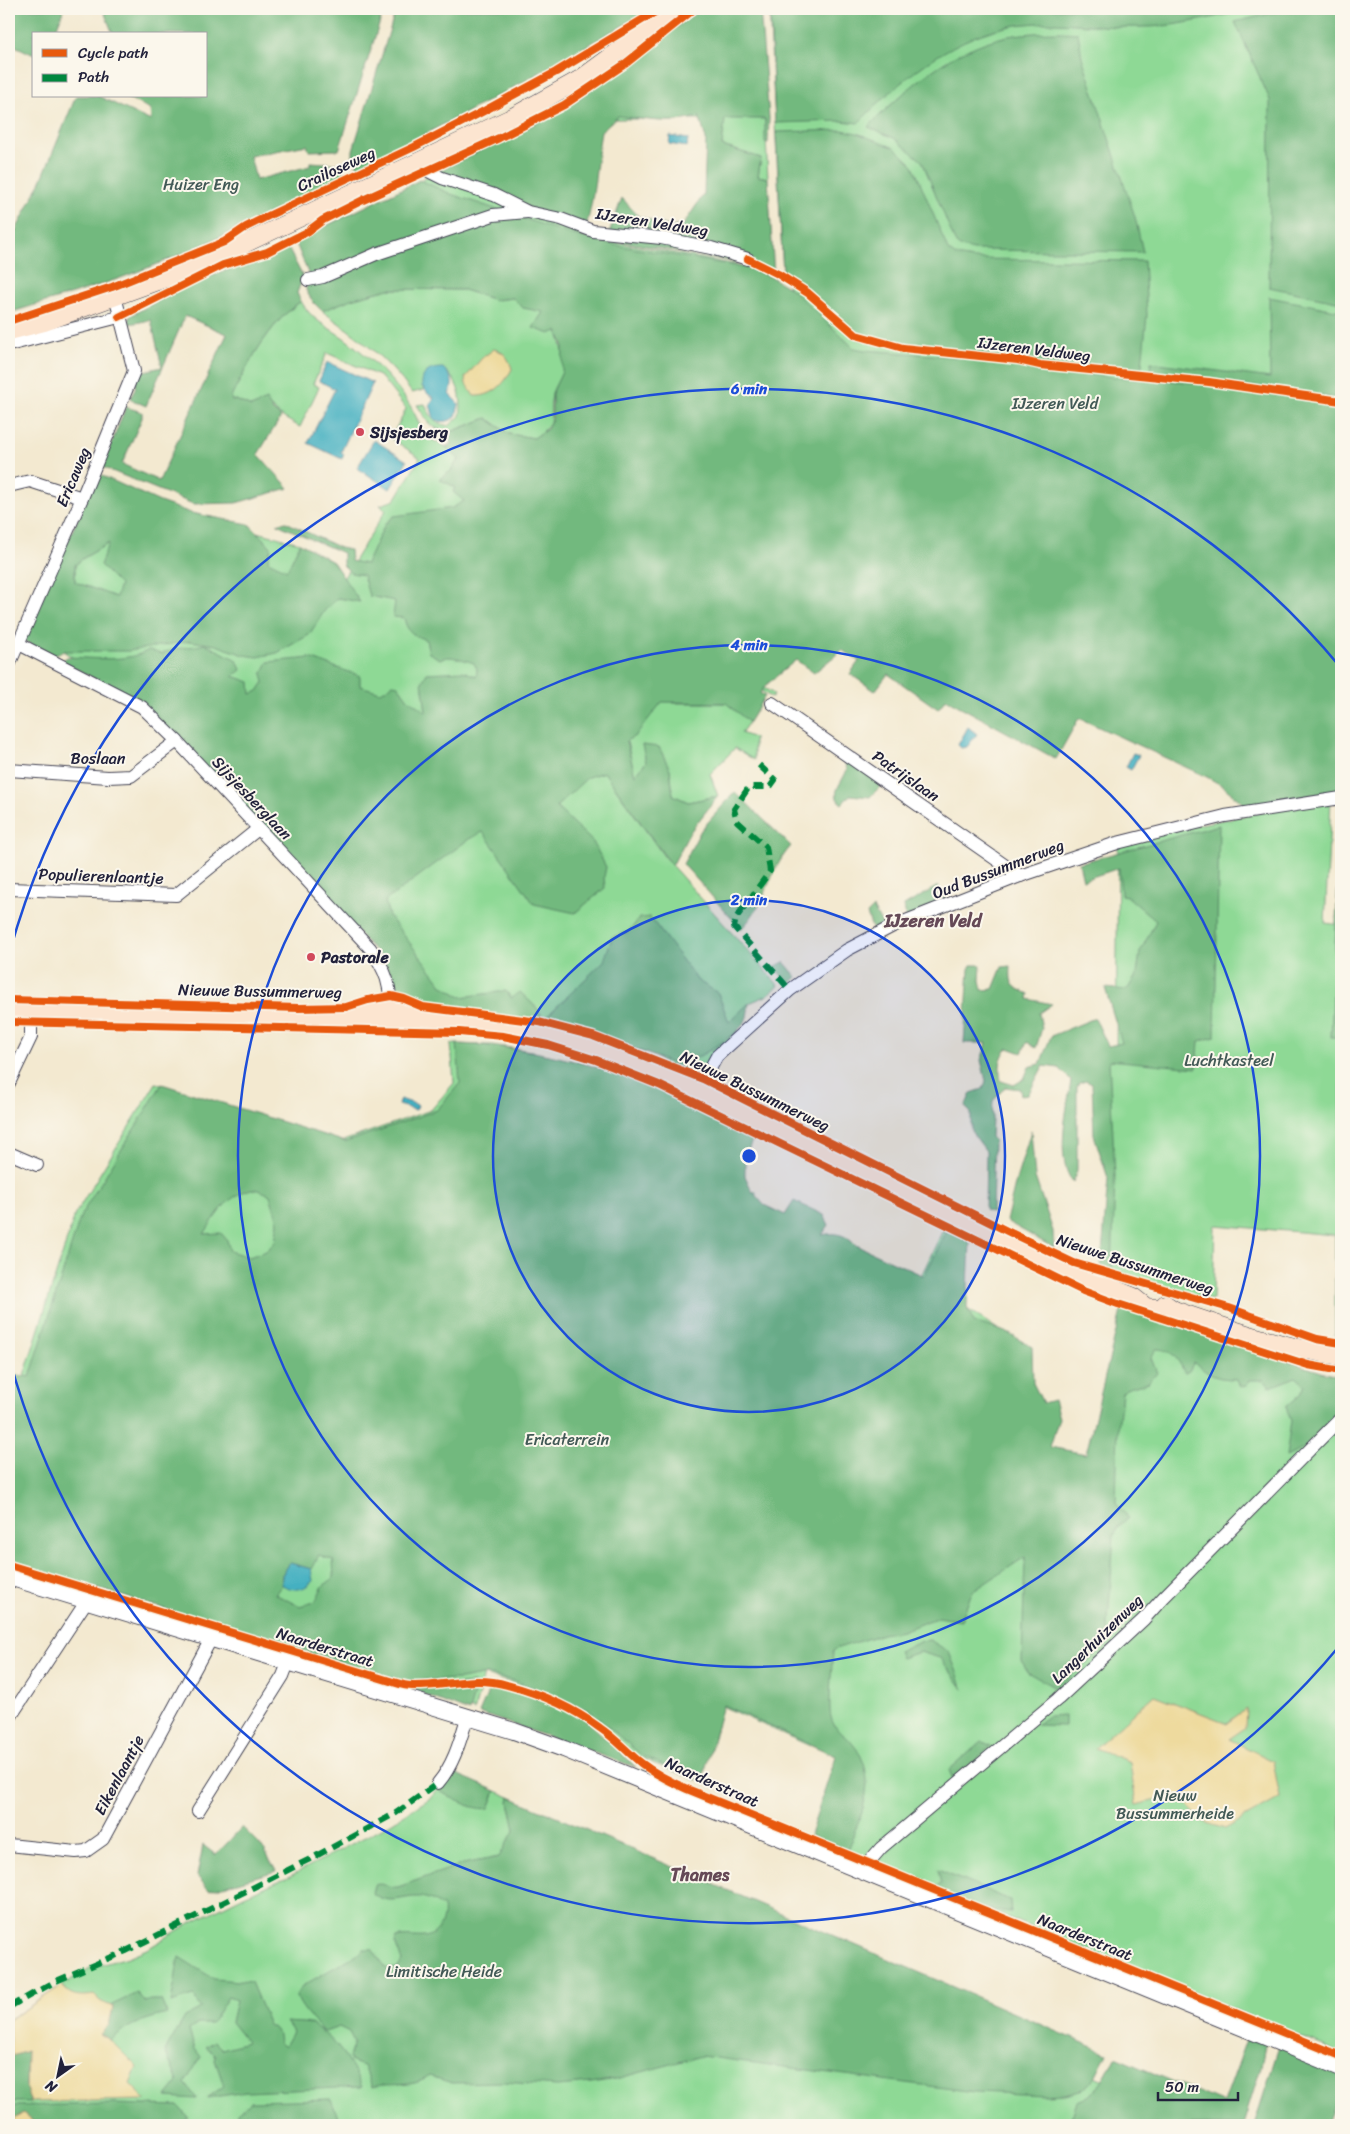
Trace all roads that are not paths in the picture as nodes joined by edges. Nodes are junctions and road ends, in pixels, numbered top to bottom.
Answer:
1 (676, 9) edge
2 (421, 161) junction
3 (528, 212) junction
4 (748, 259) dead end
5 (308, 280) dead end
6 (115, 296) junction
7 (119, 317) junction
8 (9, 331) edge
9 (9, 345) edge
10 (9, 486) edge
11 (82, 498) junction
12 (19, 644) junction
13 (9, 665) edge
14 (772, 703) dead end
15 (177, 741) junction
16 (9, 770) edge
17 (1341, 798) edge
18 (258, 829) junction
19 (1020, 876) junction
20 (9, 889) edge
21 (9, 1011) edge
22 (32, 1012) junction
23 (390, 1012) junction
24 (9, 1083) edge
25 (698, 1091) junction
26 (9, 1153) edge
27 (37, 1165) dead end
28 (1341, 1356) edge
29 (1341, 1418) edge
30 (9, 1577) edge
31 (86, 1602) junction
32 (211, 1640) junction
33 (288, 1663) junction
34 (467, 1718) junction
35 (9, 1720) edge
36 (438, 1784) dead end
37 (198, 1811) dead end
38 (9, 1845) edge
39 (864, 1872) junction
40 (1341, 2068) edge

1 - 2 main road, Crailoseweg
2 - 3 street, IJzeren Veldweg
2 - 6 main road, Crailoseweg
3 - 4 street, IJzeren Veldweg
3 - 5 street
6 - 7 street, Ericaweg
6 - 8 main road, Crailoseweg
7 - 9 street
7 - 11 street, Ericaweg
10 - 11 street
11 - 12 street, Ericaweg
12 - 13 street, Ericaweg
12 - 15 street, Sijsjesberglaan
14 - 19 street, Patrijslaan
15 - 16 street, Boslaan
15 - 18 street, Sijsjesberglaan
17 - 19 street, Oud Bussummerweg
18 - 20 street, Populierenlaantje
18 - 23 street, Sijsjesberglaan
19 - 25 street, Oud Bussummerweg
21 - 22 main road, Nieuwe Bussummerweg
22 - 23 main road, Nieuwe Bussummerweg
22 - 24 street
23 - 25 main road, Nieuwe Bussummerweg
25 - 28 main road, Nieuwe Bussummerweg
26 - 27 street
29 - 39 street, Langerhuizenweg
30 - 31 street, Naarderstraat
31 - 32 street, Naarderstraat
31 - 35 street
32 - 33 street, Naarderstraat
32 - 38 street, Eikenlaantje
33 - 34 street, Naarderstraat
33 - 37 street, Naarderstraat
34 - 36 street
34 - 39 street, Naarderstraat
39 - 40 street, Naarderstraat

